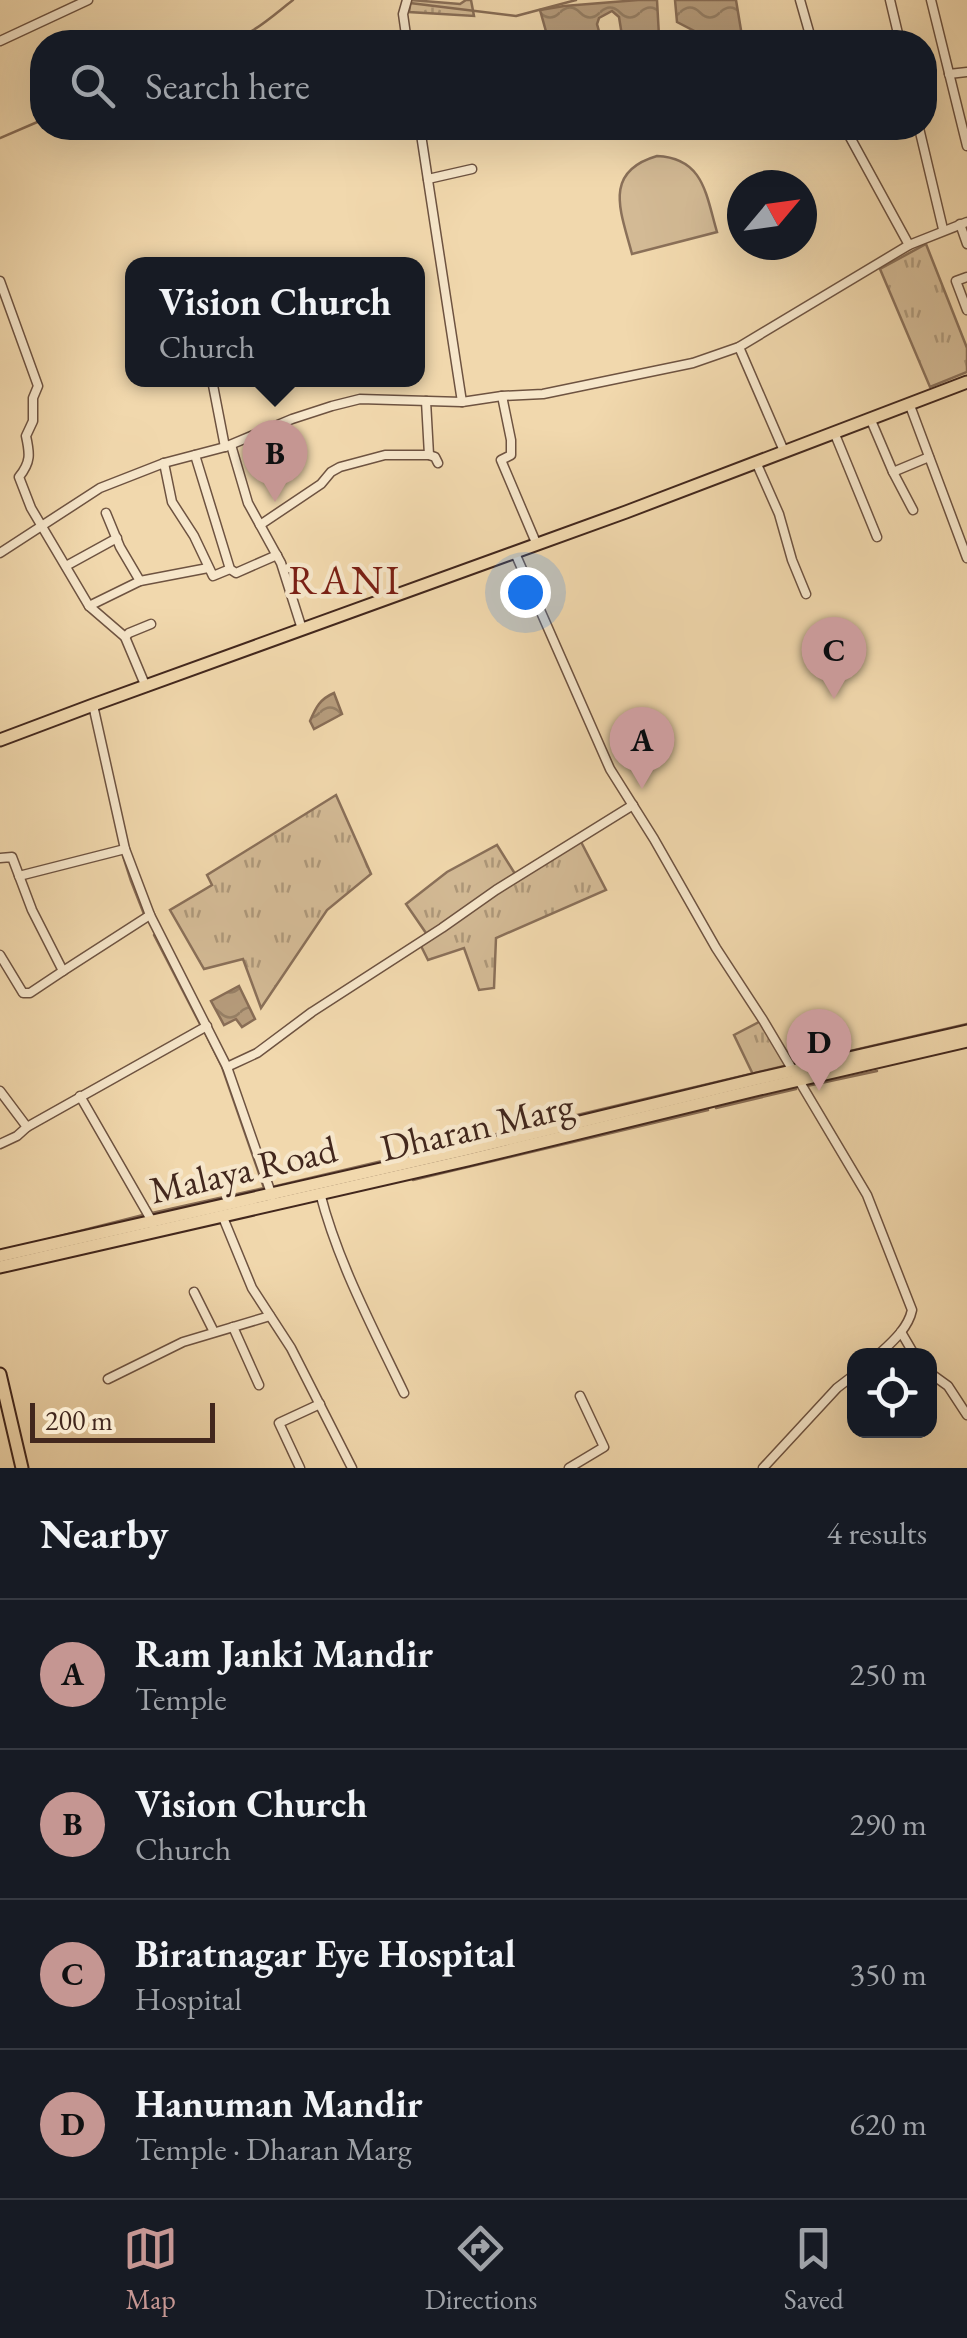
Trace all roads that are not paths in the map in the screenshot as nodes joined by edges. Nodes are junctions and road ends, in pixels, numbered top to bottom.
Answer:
1 (88, 0) edge
2 (406, 0) edge
3 (800, 0) edge
4 (890, 0) edge
5 (932, 0) edge
6 (405, 30) edge
7 (809, 30) edge
8 (897, 30) edge
9 (0, 41) edge
10 (967, 72) edge
11 (949, 74) junction
12 (422, 140) edge
13 (852, 140) edge
14 (922, 140) edge
15 (967, 146) edge
16 (472, 169) dead end
17 (428, 179) junction
18 (963, 222) edge
19 (943, 230) junction
20 (967, 244) edge
21 (909, 245) junction
22 (967, 277) edge
23 (0, 281) edge
24 (967, 310) edge
25 (739, 346) junction
26 (967, 382) edge
27 (214, 387) edge
28 (502, 396) junction
29 (426, 401) junction
30 (462, 402) junction
31 (909, 404) junction
32 (870, 418) junction
33 (834, 432) junction
34 (228, 446) junction
35 (784, 451) junction
36 (195, 455) junction
37 (429, 455) junction
38 (929, 457) junction
39 (756, 462) junction
40 (164, 463) junction
41 (438, 463) dead end
42 (893, 472) junction
43 (913, 510) dead end
44 (106, 513) dead end
45 (42, 524) junction
46 (260, 525) junction
47 (117, 538) junction
48 (877, 538) dead end
49 (537, 545) junction
50 (0, 552) edge
51 (515, 553) junction
52 (277, 555) junction
53 (967, 558) edge
54 (66, 566) junction
55 (208, 568) junction
56 (230, 569) junction
57 (140, 581) junction
58 (806, 594) dead end
59 (89, 606) junction
60 (151, 624) dead end
61 (302, 629) junction
62 (125, 637) junction
63 (146, 688) junction
64 (93, 704) junction
65 (0, 740) edge
66 (633, 805) junction
67 (125, 849) junction
68 (0, 858) edge
69 (19, 876) junction
70 (150, 914) junction
71 (0, 955) edge
72 (63, 970) junction
73 (207, 1026) junction
74 (967, 1030) edge
75 (967, 1042) edge
76 (227, 1067) junction
77 (795, 1076) junction
78 (0, 1091) edge
79 (80, 1096) junction
80 (648, 1111) junction
81 (27, 1127) junction
82 (0, 1144) edge
83 (320, 1192) junction
84 (274, 1200) junction
85 (221, 1212) junction
86 (155, 1226) junction
87 (0, 1256) edge
88 (0, 1267) edge
89 (194, 1292) dead end
90 (270, 1316) junction
91 (233, 1327) junction
92 (214, 1332) junction
93 (901, 1332) junction
94 (886, 1348) edge
95 (911, 1348) edge
96 (0, 1374) edge
97 (937, 1378) edge
98 (108, 1380) dead end
99 (847, 1380) edge
100 (259, 1386) dead end
101 (404, 1393) dead end
102 (580, 1396) dead end
103 (320, 1404) junction
104 (967, 1415) edge
105 (22, 1468) edge
106 (300, 1468) edge
107 (352, 1468) edge
108 (569, 1468) edge
109 (762, 1468) edge

1 - 9 street
2 - 6 street
3 - 7 street
4 - 8 street
5 - 11 street
10 - 11 street
11 - 15 street
12 - 17 street
13 - 21 street
14 - 19 street
16 - 17 street
17 - 30 street
18 - 19 street
18 - 20 street
19 - 21 street
21 - 25 street
22 - 24 street
23 - 45 street
25 - 28 street
25 - 35 street
26 - 31 main road
27 - 34 street
28 - 30 street
28 - 49 street
29 - 30 street
29 - 34 street
29 - 37 street
31 - 32 main road
31 - 38 street
32 - 33 main road
32 - 42 street
33 - 35 main road
33 - 48 street
34 - 36 street
34 - 46 street
35 - 39 main road
36 - 40 street
36 - 56 street
37 - 41 street
37 - 46 street
38 - 42 street
38 - 53 street
39 - 49 main road
39 - 58 street
40 - 45 street
40 - 55 street
42 - 43 street
44 - 47 street
45 - 50 street
45 - 54 street
46 - 52 street
47 - 54 street
47 - 57 street
49 - 51 main road
51 - 61 main road
51 - 66 street
52 - 56 street
52 - 61 street
54 - 59 street
55 - 56 street
55 - 57 street
57 - 59 street
59 - 62 street
60 - 62 street
61 - 63 main road
62 - 63 street
63 - 64 main road
64 - 65 main road
64 - 67 street
66 - 76 street
66 - 77 street
67 - 69 street
67 - 70 street
68 - 69 street
69 - 72 street
70 - 72 street
70 - 73 street
71 - 72 street
73 - 76 street
73 - 79 street
74 - 77 main road
75 - 77 main road, Dharan Marg
76 - 84 street
77 - 80 main road, Dharan Marg
77 - 93 street
78 - 81 street
79 - 81 street
79 - 86 street
80 - 83 main road, Dharan Marg
80 - 84 main road, Malaya Road
81 - 82 street
83 - 84 main road, Dharan Marg
83 - 101 street
84 - 85 main road, Dharan Marg
85 - 86 main road, Dharan Marg
85 - 90 street
86 - 87 main road, Malaya Road
86 - 88 main road, Dharan Marg
89 - 92 street
90 - 91 street
90 - 103 street
91 - 92 street
91 - 100 street
92 - 98 street
93 - 94 street
93 - 95 street
96 - 105 main road
97 - 104 street
99 - 109 street
102 - 108 street
103 - 106 street
103 - 107 street

